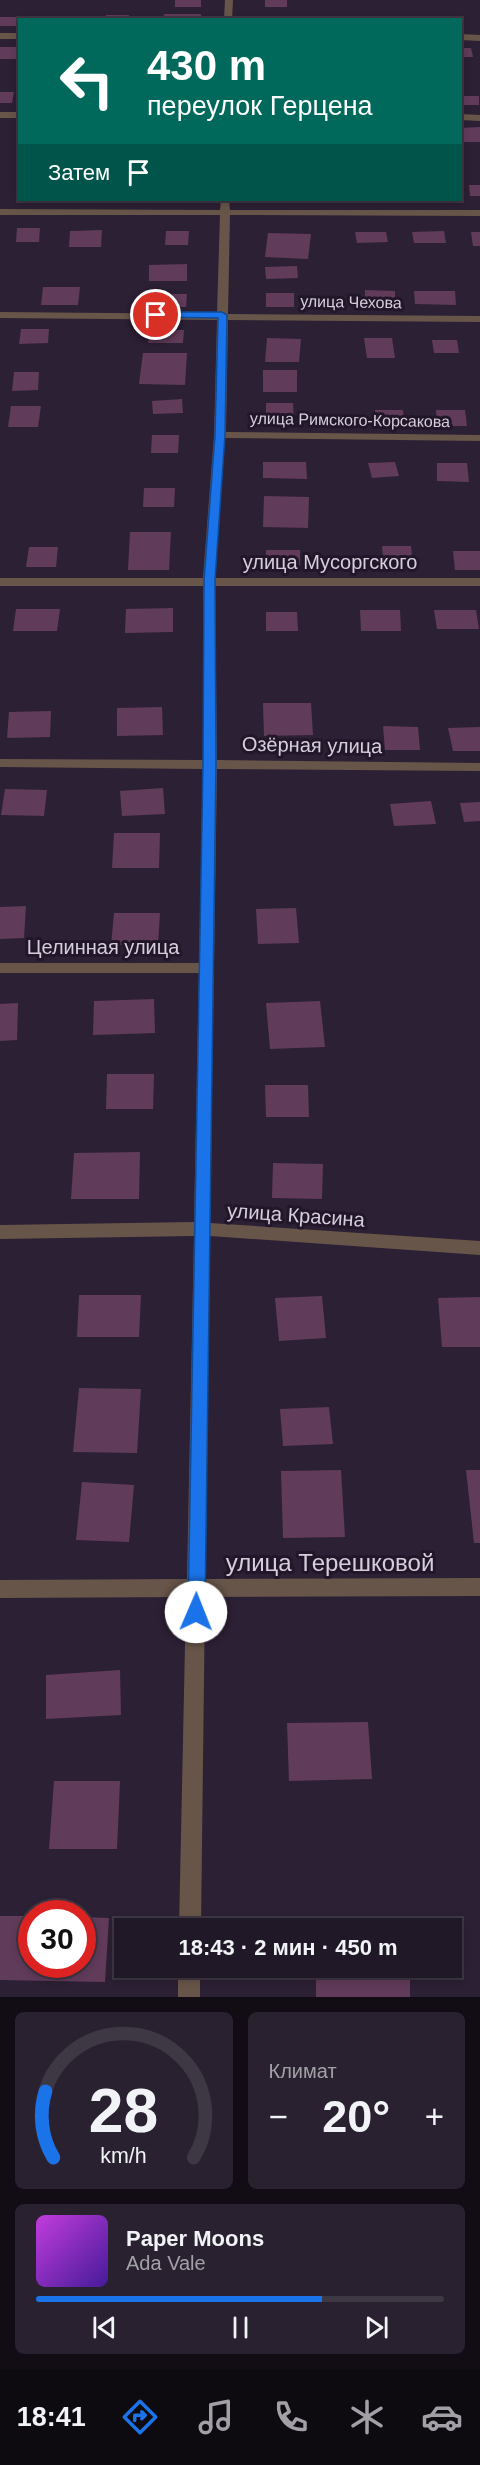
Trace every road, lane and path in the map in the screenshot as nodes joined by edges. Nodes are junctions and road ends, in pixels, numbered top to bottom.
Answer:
1 (229, 0) edge
2 (228, 18) edge
3 (0, 36) edge
4 (18, 36) edge
5 (462, 38) edge
6 (480, 38) edge
7 (0, 115) edge
8 (18, 115) edge
9 (462, 117) edge
10 (480, 118) edge
11 (225, 206) edge
12 (0, 212) edge
13 (480, 213) edge
14 (0, 315) edge
15 (222, 315) junction
16 (480, 319) edge
17 (220, 435) junction
18 (480, 438) edge
19 (209, 580) junction
20 (0, 582) edge
21 (480, 582) edge
22 (0, 763) edge
23 (210, 763) junction
24 (480, 767) edge
25 (0, 968) edge
26 (206, 968) junction
27 (202, 1229) junction
28 (0, 1232) edge
29 (480, 1248) edge
30 (480, 1587) edge
31 (0, 1589) edge
32 (197, 1589) junction
33 (190, 1918) edge
34 (189, 1978) edge
35 (189, 1997) edge

1 - 2 street
3 - 4 street
5 - 6 street
7 - 8 street
9 - 10 street
11 - 12 street
11 - 13 street
11 - 15 street
14 - 15 street, улица Чехова
15 - 16 street, улица Чехова
15 - 17 street
17 - 18 street, улица Римского-Корсакова
17 - 19 street
19 - 20 street, улица Мусоргского
19 - 21 street, улица Мусоргского
19 - 23 street
22 - 23 street, Озёрная улица
23 - 24 street, Озёрная улица
23 - 26 street
25 - 26 street, Целинная улица
26 - 27 street
27 - 28 street, улица Красина
27 - 29 street, улица Красина
27 - 32 street
30 - 32 street, улица Терешковой
31 - 32 street, улица Терешковой
32 - 33 street
34 - 35 street

